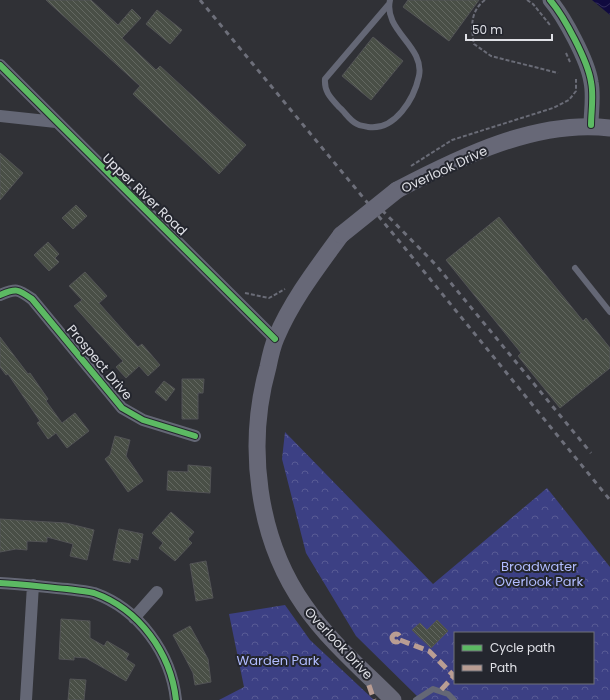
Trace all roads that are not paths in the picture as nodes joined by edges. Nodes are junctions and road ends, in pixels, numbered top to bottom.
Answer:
1 (550, 0) edge
2 (390, 2) edge
3 (0, 65) edge
4 (0, 116) edge
5 (56, 122) junction
6 (591, 126) junction
7 (610, 128) edge
8 (575, 268) dead end
9 (0, 295) edge
10 (610, 312) edge
11 (275, 339) junction
12 (195, 436) dead end
13 (0, 583) edge
14 (33, 585) junction
15 (157, 592) dead end
16 (134, 618) junction
17 (26, 700) edge
18 (176, 700) edge
19 (393, 700) edge
20 (416, 700) edge
21 (454, 700) edge

1 - 6 street
2 - 2 lane
3 - 5 street, Upper River Road
4 - 5 street
5 - 11 street, Upper River Road
6 - 7 main road, Overlook Drive
6 - 11 main road, Overlook Drive, bridge
8 - 10 lane
9 - 12 street, Prospect Drive
11 - 19 main road, Overlook Drive
13 - 14 street
14 - 16 street
14 - 17 street
15 - 16 street
16 - 18 street
20 - 21 lane

